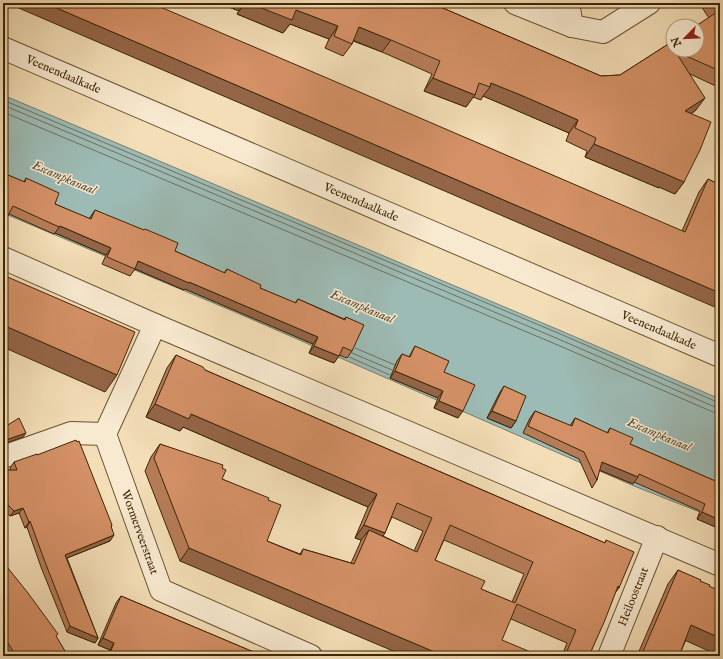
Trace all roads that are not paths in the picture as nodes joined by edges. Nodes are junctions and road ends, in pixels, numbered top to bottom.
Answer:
1 (515, 3) edge
2 (568, 3) edge
3 (649, 3) edge
4 (572, 26) junction
5 (3, 48) edge
6 (3, 258) edge
7 (155, 324) junction
8 (720, 356) edge
9 (105, 434) junction
10 (3, 458) edge
11 (657, 537) junction
12 (720, 564) edge
13 (311, 656) edge
14 (609, 656) edge

1 - 4 street
2 - 4 street
3 - 4 street
5 - 8 street, Veenendaalkade
6 - 7 street
7 - 9 street
7 - 11 street
9 - 10 street
9 - 13 street, Wormerveerstraat
11 - 12 street
11 - 14 street, Heiloostraat

